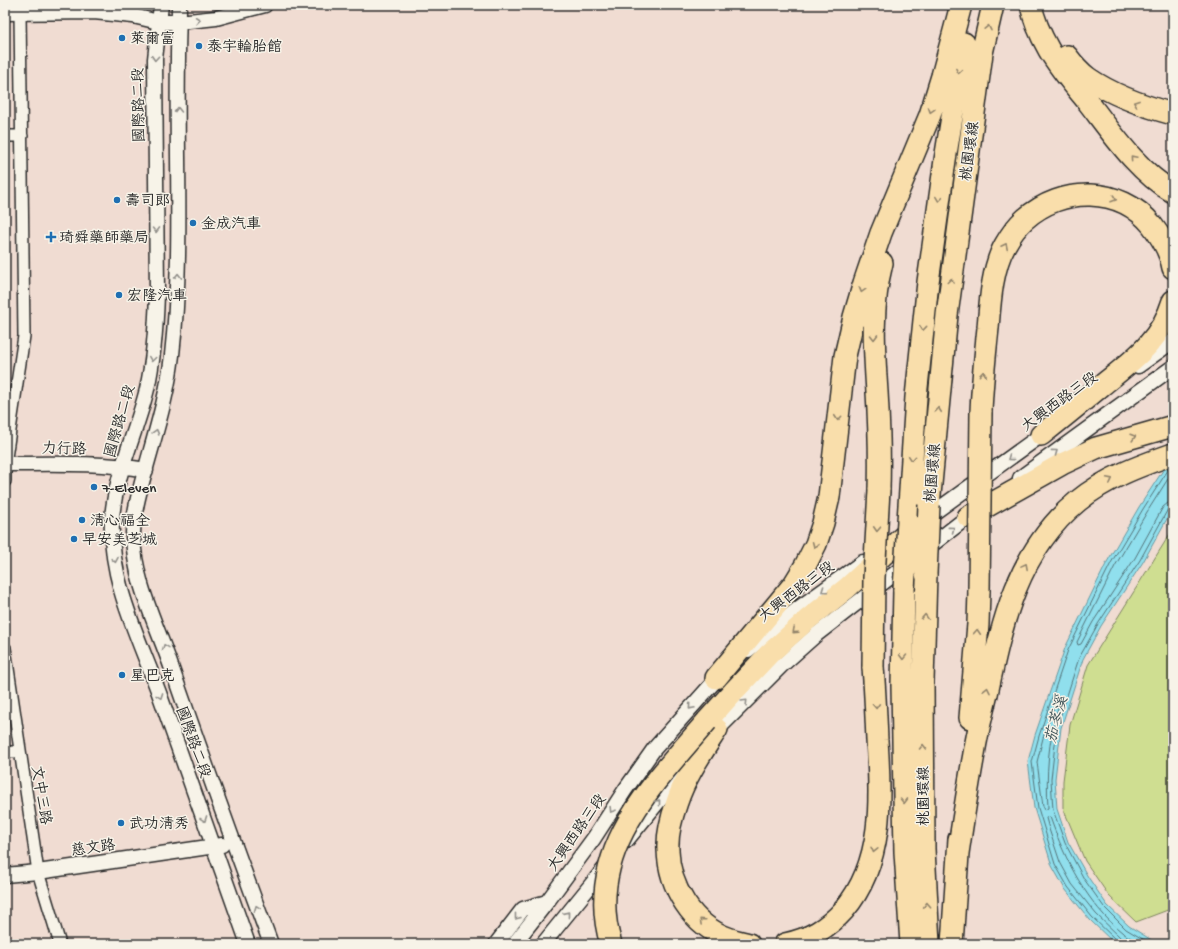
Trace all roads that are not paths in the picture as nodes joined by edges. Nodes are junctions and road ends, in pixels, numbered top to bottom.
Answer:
1 (162, 5) edge
2 (179, 5) edge
3 (266, 5) edge
4 (961, 5) edge
5 (971, 5) edge
6 (993, 5) edge
7 (1031, 5) edge
8 (1037, 5) edge
9 (5, 13) edge
10 (20, 13) junction
11 (159, 22) junction
12 (179, 22) junction
13 (1173, 114) edge
14 (5, 136) edge
15 (22, 136) junction
16 (911, 163) junction
17 (1173, 192) edge
18 (1173, 268) edge
19 (1173, 301) edge
20 (1173, 341) edge
21 (1173, 367) edge
22 (1173, 426) edge
23 (1042, 435) junction
24 (1173, 454) edge
25 (5, 464) edge
26 (124, 466) junction
27 (146, 470) junction
28 (5, 481) edge
29 (919, 516) junction
30 (968, 517) junction
31 (5, 648) edge
32 (716, 678) junction
33 (712, 725) junction
34 (5, 752) edge
35 (20, 752) junction
36 (233, 843) junction
37 (214, 847) junction
38 (958, 852) junction
39 (38, 872) junction
40 (5, 875) edge
41 (547, 902) junction
42 (60, 944) edge
43 (248, 944) edge
44 (271, 944) edge
45 (496, 944) edge
46 (514, 944) edge
47 (543, 944) edge
48 (611, 944) edge
49 (749, 944) edge
50 (785, 944) edge
51 (911, 944) edge
52 (929, 944) edge
53 (952, 944) edge

1 - 11 street, 國際路二段
2 - 12 street, 國際路二段
12 -> 3 street
4 -> 16 highway
5 -> 29 highway, 桃園環線
29 -> 6 highway, 桃園環線
17 -> 7 highway
13 -> 8 highway
9 - 10 street
10 - 11 street
10 - 15 street
11 - 12 street
11 -> 26 street, 國際路二段
27 -> 12 street, 國際路二段
14 - 15 street
15 - 25 street
16 -> 32 highway
16 -> 50 highway, bridge
38 -> 18 highway, bridge
19 - 23 highway
20 - 23 street, 大興西路三段
30 -> 21 street
30 -> 22 highway
23 -> 29 street, 大興西路三段
38 -> 24 highway
25 - 26 street, 力行路
25 - 28 street
26 - 27 street, 力行路
26 -> 37 street, 國際路二段
36 -> 27 street, 國際路二段
29 -> 32 street, 大興西路三段
29 -> 33 highway
29 -> 51 highway, 桃園環線, bridge
52 -> 29 highway, 桃園環線, bridge
33 -> 30 street
31 - 35 street, 文中三路
32 -> 41 street, 大興西路三段
47 -> 33 street
33 - 48 highway, bridge
49 -> 33 highway
34 - 35 street
35 - 39 street, 文中三路
36 - 37 street, 慈文路
44 -> 36 street, 國際路二段
37 - 39 street, 慈文路
37 - 43 street, 國際路二段
38 - 53 highway
39 - 40 street, 慈文路
39 - 42 street, 文中三路
41 -> 45 street
41 - 46 street, 大興西路三段

